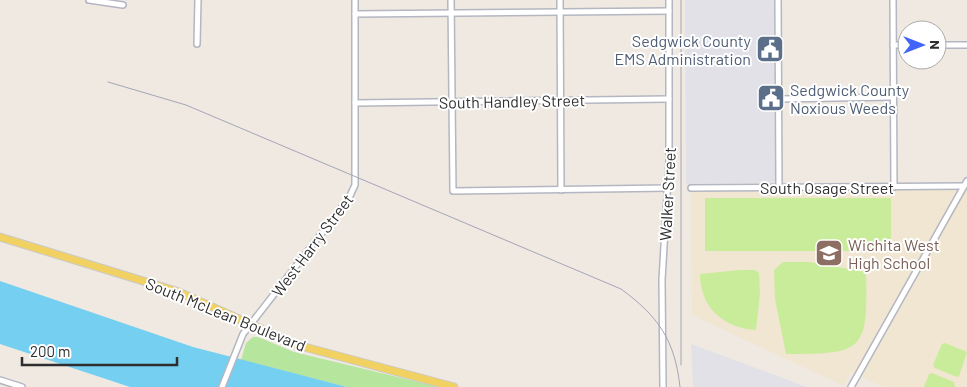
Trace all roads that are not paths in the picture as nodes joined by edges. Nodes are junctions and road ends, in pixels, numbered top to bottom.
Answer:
1 (88, 0) edge
2 (198, 0) edge
3 (355, 0) edge
4 (451, 0) edge
5 (560, 0) edge
6 (669, 0) edge
7 (778, 0) edge
8 (893, 0) edge
9 (123, 5) dead end
10 (669, 11) junction
11 (560, 12) junction
12 (451, 13) junction
13 (355, 14) junction
14 (196, 44) dead end
15 (893, 45) junction
16 (897, 45) edge
17 (947, 45) edge
18 (967, 45) edge
19 (893, 97) junction
20 (779, 99) junction
21 (670, 100) junction
22 (560, 101) junction
23 (452, 102) junction
24 (355, 103) junction
25 (966, 184) edge
26 (894, 187) junction
27 (668, 188) junction
28 (691, 188) dead end
29 (779, 188) junction
30 (561, 190) junction
31 (0, 237) edge
32 (250, 325) junction
33 (0, 380) edge
34 (22, 387) edge
35 (222, 387) edge
36 (454, 387) edge
37 (663, 387) edge
38 (851, 387) edge

1 - 9 street
2 - 14 street
3 - 13 street, West Harry Street
4 - 12 street
5 - 11 street
6 - 10 street, Walker Street
7 - 20 street
8 - 15 street
10 - 11 street
10 - 21 street, Walker Street
11 - 12 street
11 - 22 street
12 - 13 street
12 - 23 street
13 - 24 street, West Harry Street
15 - 16 street
15 - 19 street
17 - 18 street
19 - 20 street
19 - 26 street
20 - 29 street
21 - 22 street, South Handley Street
21 - 27 street, Walker Street
22 - 23 street, South Handley Street
22 - 30 street
23 - 24 street, South Handley Street
23 - 30 street
24 - 32 street, West Harry Street
25 - 26 street, South Osage Street
25 - 38 street
26 - 29 street, South Osage Street
27 - 30 street
27 - 37 street, Walker Street
28 - 29 street, South Osage Street
31 - 32 main road, South McLean Boulevard
32 - 35 street, West Harry Street
32 - 36 main road, South McLean Boulevard
33 - 34 street

